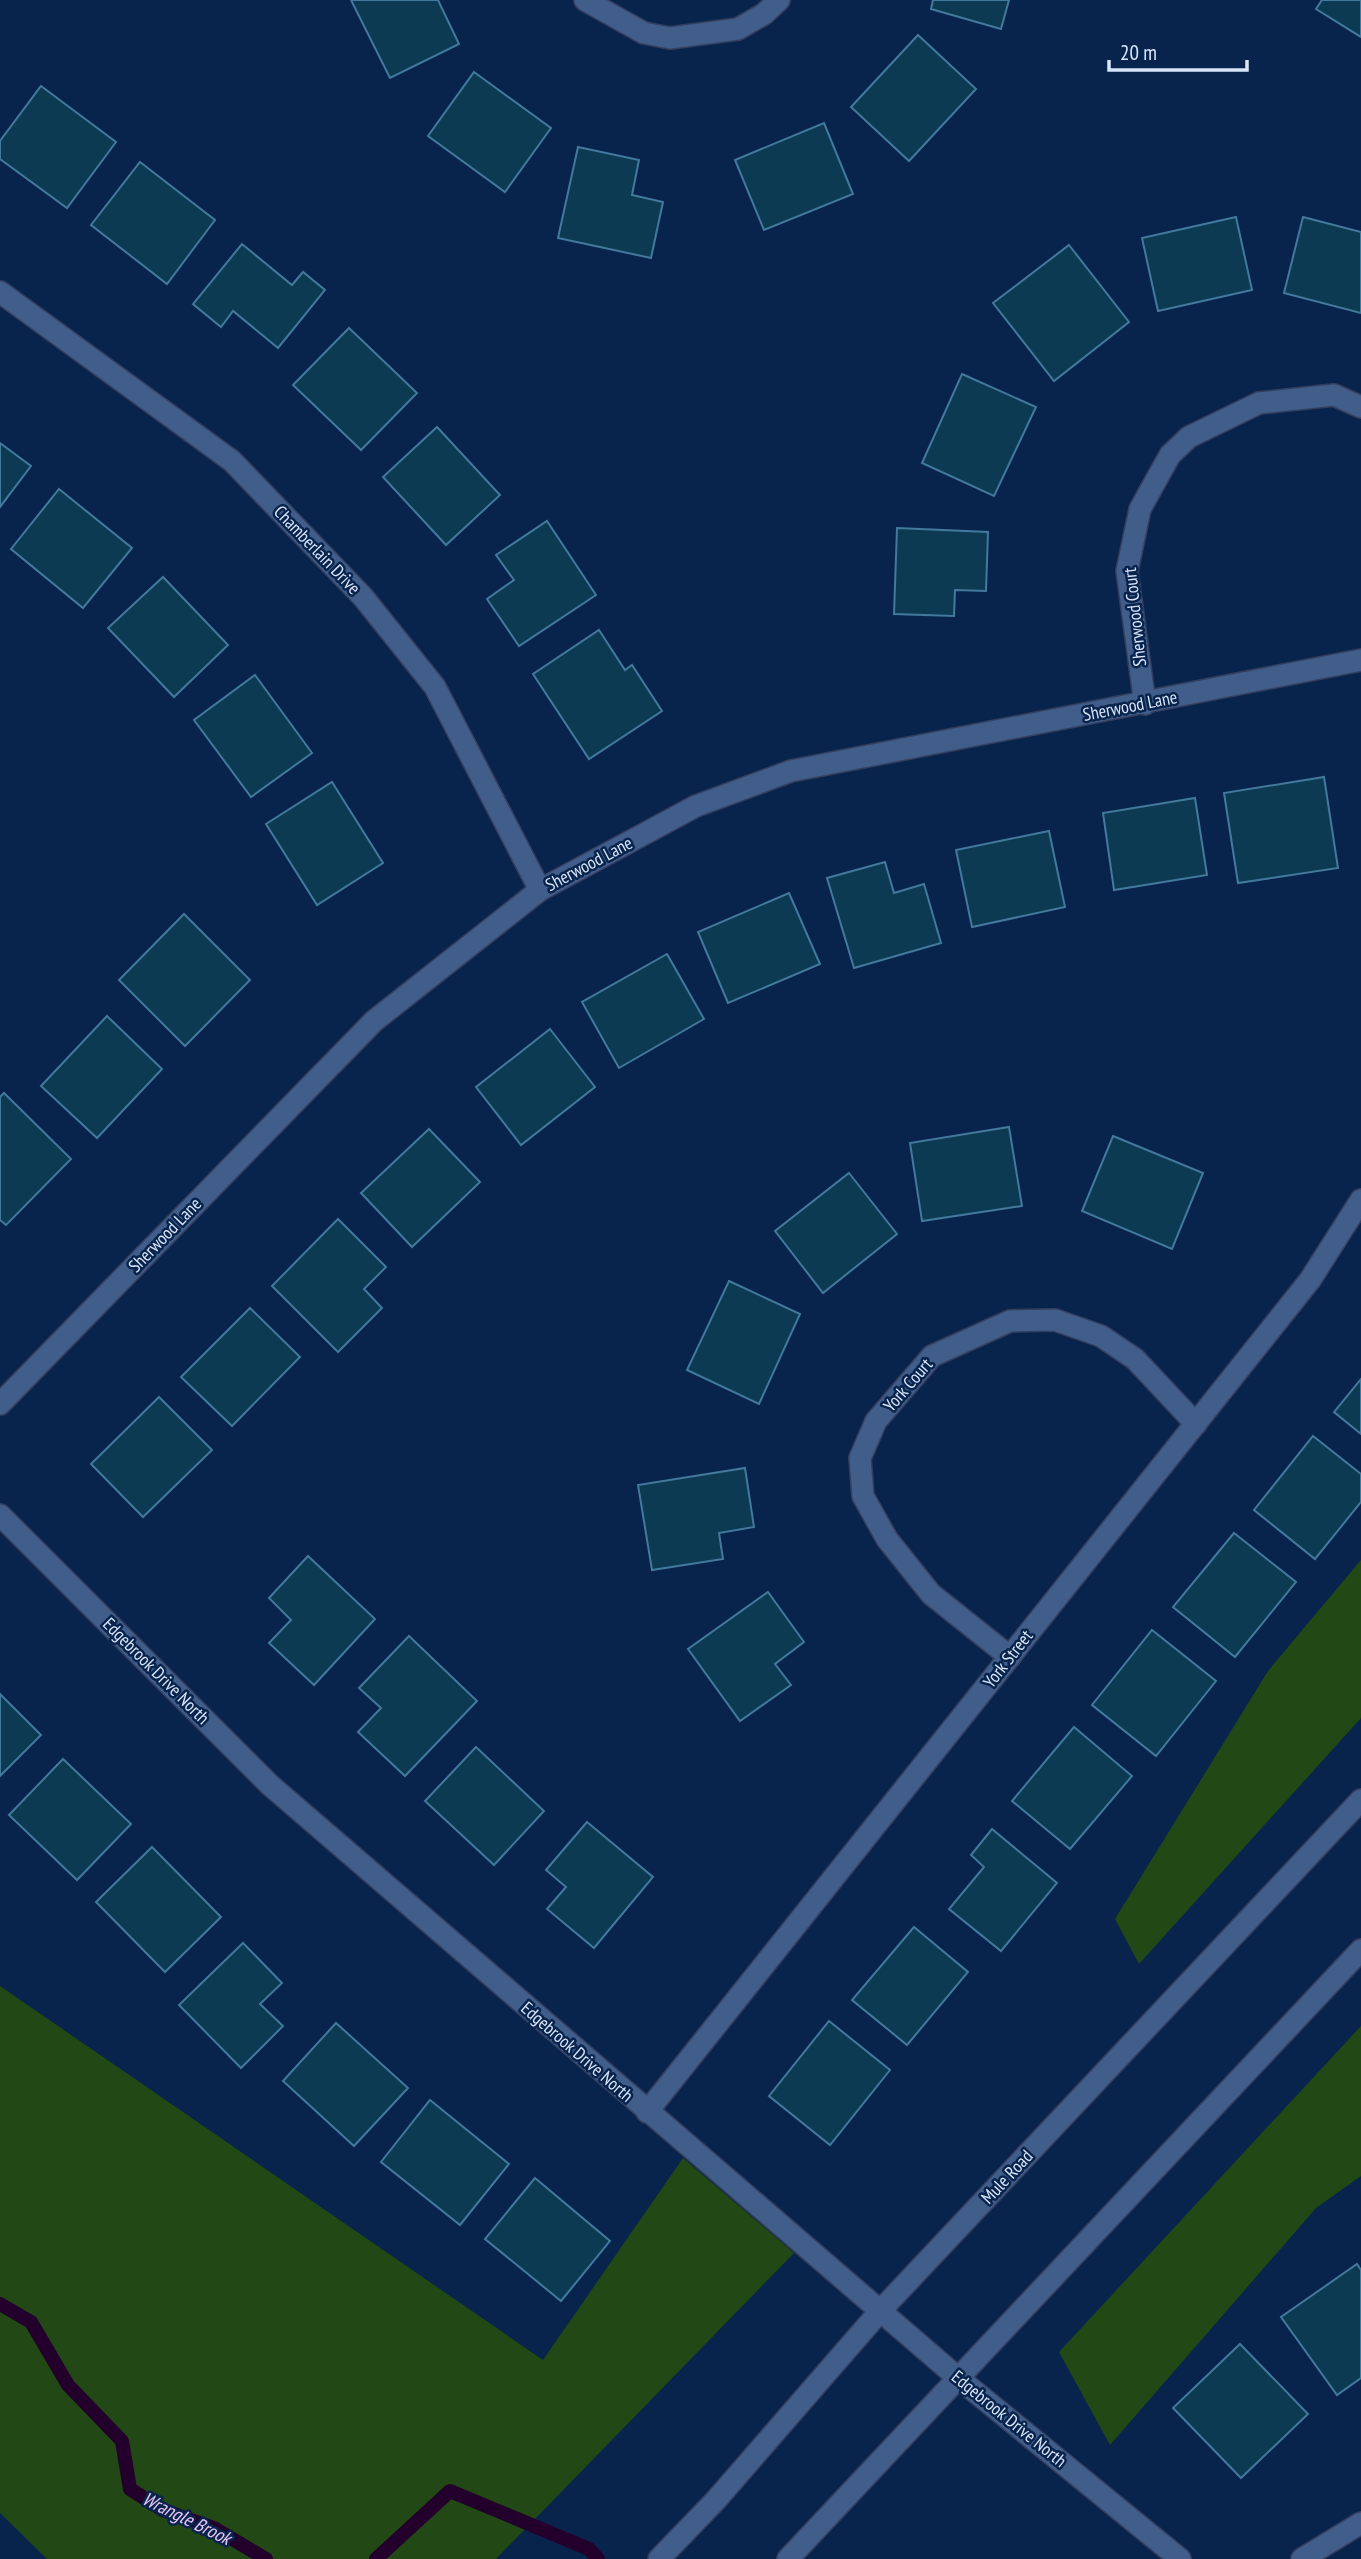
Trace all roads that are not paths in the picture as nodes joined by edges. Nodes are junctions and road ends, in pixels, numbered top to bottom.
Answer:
1 (585, 0) edge
2 (779, 0) edge
3 (0, 292) edge
4 (1361, 407) edge
5 (1361, 660) edge
6 (1145, 704) junction
7 (540, 890) junction
8 (1361, 1200) edge
9 (0, 1404) edge
10 (1196, 1424) junction
11 (0, 1515) edge
12 (1010, 1657) junction
13 (1361, 1800) edge
14 (1361, 1950) edge
15 (646, 2112) junction
16 (881, 2310) junction
17 (957, 2377) junction
18 (1361, 2523) edge
19 (659, 2559) edge
20 (788, 2559) edge
21 (1180, 2559) edge
22 (1302, 2559) edge

1 - 2 street
3 - 7 street, Chamberlain Drive
4 - 6 street, Sherwood Court
5 - 6 street, Sherwood Lane
6 - 7 street, Sherwood Lane
7 - 9 street, Sherwood Lane
8 - 10 street, York Street
10 - 12 street, York Street
10 - 12 street, York Court
11 - 15 street, Edgebrook Drive North
12 - 15 street, York Street
13 - 16 street, Mule Road
14 - 17 street
15 - 16 street, Edgebrook Drive North
16 - 17 street, Edgebrook Drive North
16 - 19 street, Mule Road
17 - 20 street
17 - 21 street, Edgebrook Drive North
18 - 22 street

